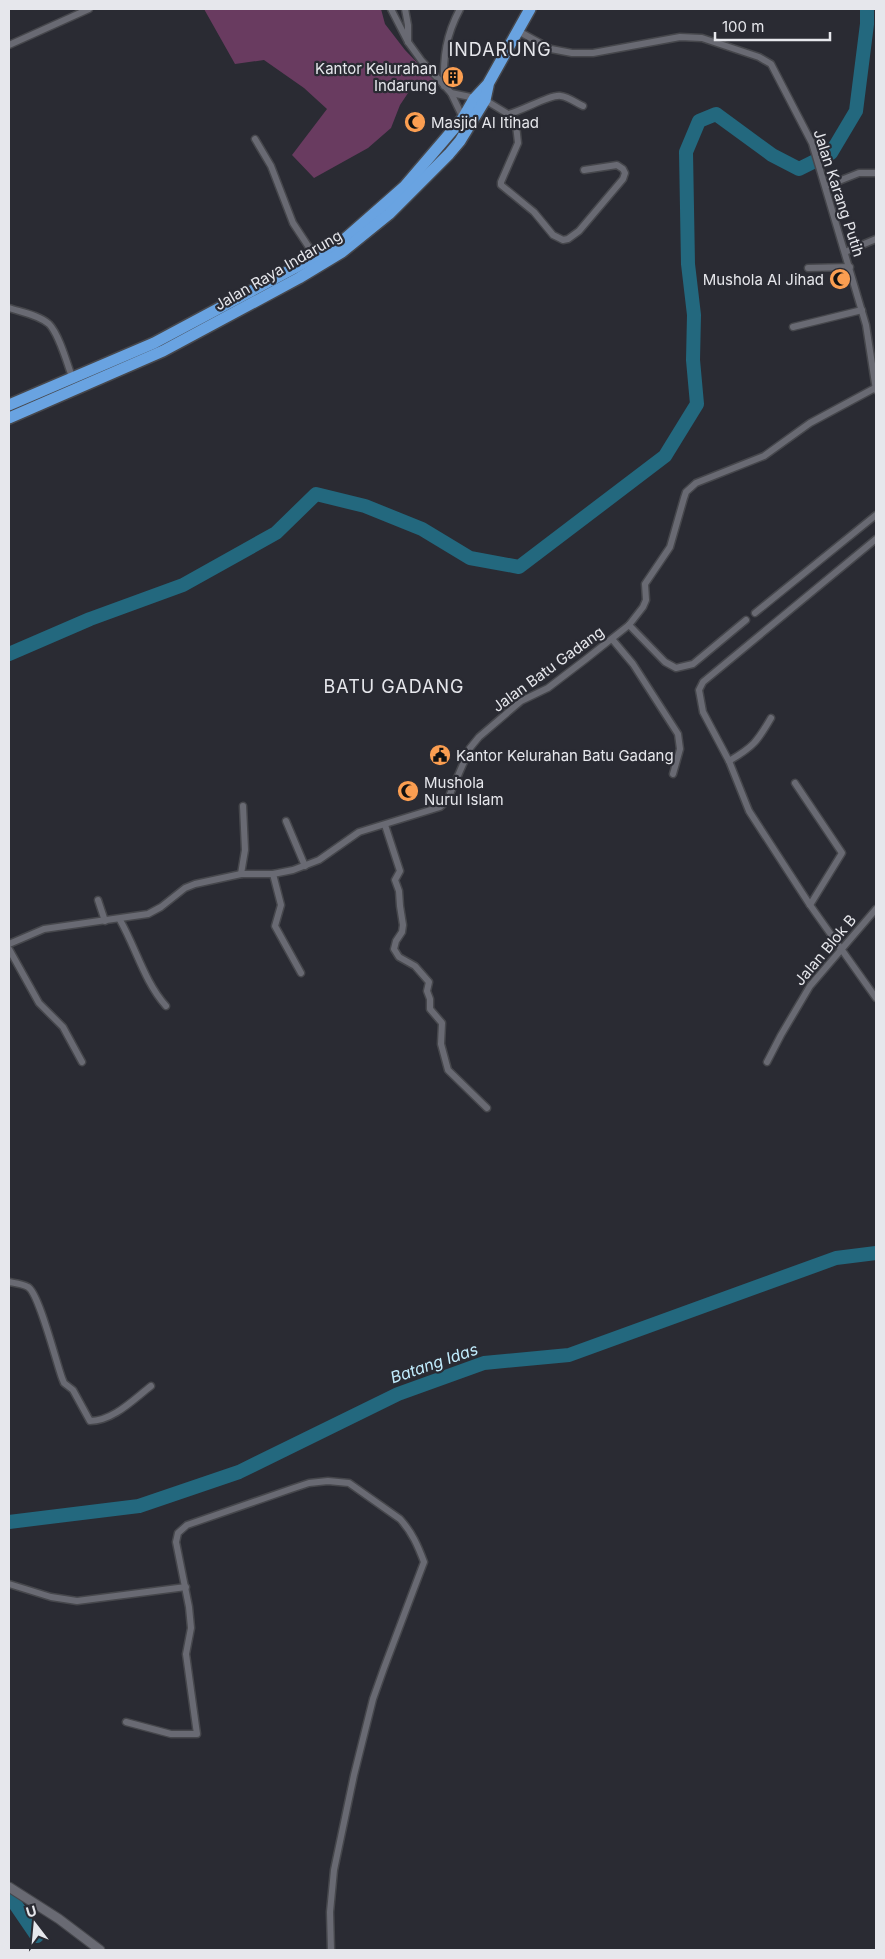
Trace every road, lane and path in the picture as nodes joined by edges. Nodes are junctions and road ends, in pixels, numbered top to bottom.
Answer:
1 (89, 9) edge
2 (391, 9) edge
3 (404, 9) edge
4 (460, 9) edge
5 (530, 9) edge
6 (518, 31) junction
7 (408, 42) junction
8 (9, 45) edge
9 (444, 86) junction
10 (451, 93) junction
11 (479, 99) junction
12 (583, 106) dead end
13 (508, 114) junction
14 (465, 123) junction
15 (255, 140) dead end
16 (584, 170) dead end
17 (876, 173) edge
18 (825, 184) junction
19 (876, 239) edge
20 (846, 252) junction
21 (318, 261) junction
22 (850, 267) junction
23 (808, 268) dead end
24 (9, 308) edge
25 (862, 310) junction
26 (793, 327) dead end
27 (72, 377) junction
28 (876, 389) edge
29 (9, 405) edge
30 (9, 418) edge
31 (876, 515) edge
32 (876, 539) edge
33 (755, 613) dead end
34 (746, 620) dead end
35 (629, 625) junction
36 (612, 639) junction
37 (771, 718) dead end
38 (729, 761) junction
39 (673, 774) dead end
40 (796, 783) dead end
41 (243, 806) dead end
42 (286, 821) dead end
43 (385, 825) junction
44 (305, 866) junction
45 (241, 874) junction
46 (273, 874) junction
47 (98, 900) dead end
48 (810, 905) junction
49 (876, 908) edge
50 (120, 920) junction
51 (106, 921) junction
52 (9, 944) edge
53 (842, 947) junction
54 (9, 949) edge
55 (301, 973) dead end
56 (876, 998) edge
57 (166, 1006) dead end
58 (82, 1062) dead end
59 (768, 1062) dead end
60 (487, 1108) dead end
61 (9, 1282) edge
62 (151, 1386) dead end
63 (9, 1584) edge
64 (186, 1587) junction
65 (126, 1722) dead end
66 (9, 1887) edge
67 (100, 1950) edge
68 (330, 1950) edge

1 - 8 street
2 - 7 street
3 - 7 street
4 - 9 street
5 - 6 highway, Jalan Raya Indarung
6 - 11 highway, Jalan Raya Indarung
6 - 18 street, Jalan Karang Putih
7 - 9 street
9 - 10 street
10 - 11 street
10 - 14 street
11 - 13 street
11 - 14 highway, Jalan Raya Indarung
12 - 13 street
13 - 16 street
14 - 21 highway, Jalan Raya Indarung
15 - 21 street
17 - 18 street
18 - 20 street, Jalan Karang Putih
19 - 20 street
20 - 22 street, Jalan Karang Putih
21 - 27 highway, Jalan Raya Indarung
21 - 30 highway, Jalan Raya Indarung
22 - 23 street
22 - 25 street, Jalan Karang Putih
24 - 27 street
25 - 26 street
25 - 28 street, Jalan Karang Putih
27 - 29 highway, Jalan Raya Indarung
28 - 35 street, Jalan Batu Gadang
31 - 33 street
32 - 38 street
34 - 35 street
35 - 36 street, Jalan Batu Gadang
36 - 39 street
36 - 43 street, Jalan Batu Gadang
37 - 38 street
38 - 48 street
40 - 48 street
41 - 45 street
42 - 44 street
43 - 44 street, Jalan Batu Gadang
43 - 60 street
44 - 46 street, Jalan Batu Gadang
45 - 46 street, Jalan Batu Gadang
45 - 50 street, Jalan Batu Gadang
46 - 55 street
47 - 51 street
48 - 53 street
49 - 53 street, Jalan Blok B
50 - 51 street, Jalan Batu Gadang
50 - 57 street
51 - 52 street, Jalan Batu Gadang
53 - 56 street
53 - 59 street, Jalan Blok B
54 - 58 street
61 - 62 street
63 - 64 street
64 - 65 street
64 - 68 street
66 - 67 street

